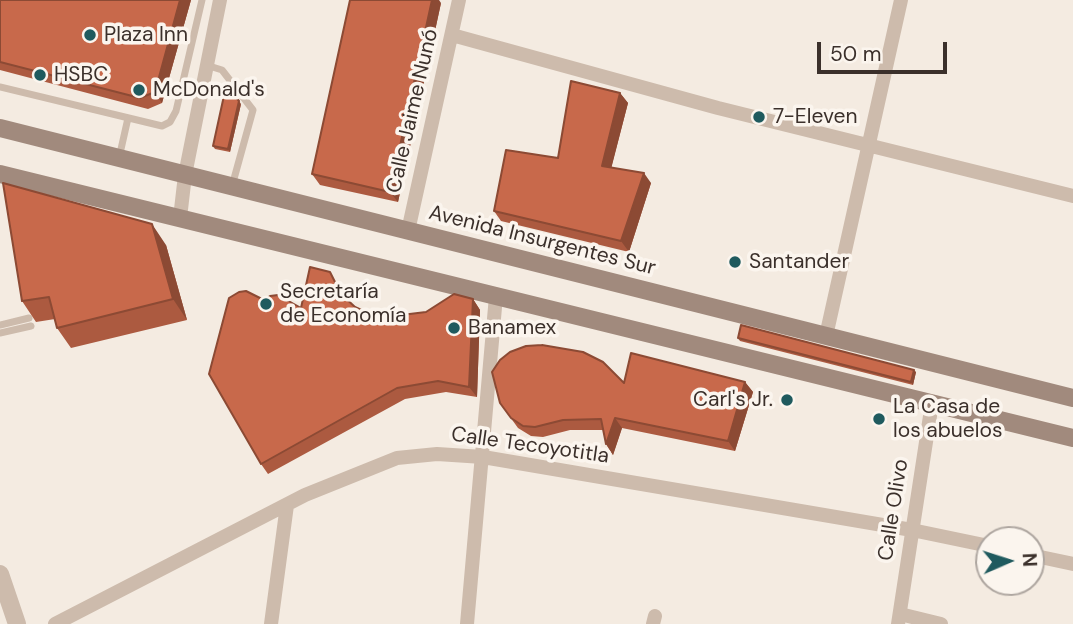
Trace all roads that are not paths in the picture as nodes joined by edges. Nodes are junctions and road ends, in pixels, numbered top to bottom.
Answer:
1 (202, 0) edge
2 (220, 0) edge
3 (459, 0) edge
4 (901, 0) edge
5 (452, 34) junction
6 (206, 65) junction
7 (0, 86) edge
8 (128, 118) junction
9 (0, 128) edge
10 (869, 144) junction
11 (119, 158) junction
12 (0, 174) edge
13 (185, 175) junction
14 (231, 186) junction
15 (1073, 197) edge
16 (180, 218) junction
17 (408, 231) junction
18 (496, 296) junction
19 (0, 325) edge
20 (0, 333) edge
21 (826, 336) junction
22 (1073, 398) edge
23 (932, 403) junction
24 (1073, 438) edge
25 (484, 457) junction
26 (287, 505) junction
27 (912, 530) junction
28 (975, 543) edge
29 (1045, 558) edge
30 (1073, 564) edge
31 (0, 574) edge
32 (899, 619) edge
33 (17, 624) edge
34 (55, 624) edge
35 (271, 624) edge
36 (467, 624) edge
37 (941, 624) edge

1 - 8 lane
2 - 6 street
3 - 5 street, Calle Jaime Nunó
4 - 10 street
5 - 10 street
5 - 17 street, Calle Jaime Nunó
6 - 13 street
6 - 14 lane
7 - 8 lane
8 - 11 lane
9 - 11 main road, Avenida Insurgentes Sur
10 - 15 street
10 - 21 street
11 - 13 main road, Avenida Insurgentes Sur
12 - 16 main road
13 - 14 main road, Avenida Insurgentes Sur
13 - 16 street
14 - 17 main road, Avenida Insurgentes Sur
16 - 18 main road
17 - 21 main road, Avenida Insurgentes Sur
18 - 23 main road
18 - 25 street
19 - 20 lane
21 - 22 main road, Avenida Insurgentes Sur
23 - 24 main road
23 - 27 street, Calle Olivo
25 - 26 street, Calle Tecoyotitla
25 - 27 street, Calle Tecoyotitla
25 - 36 street
26 - 34 street, Calle Tecoyotitla
26 - 35 street
27 - 28 street, Calle Tecoyotitla
27 - 32 street, Calle Olivo
29 - 30 street
31 - 33 street
32 - 37 street

